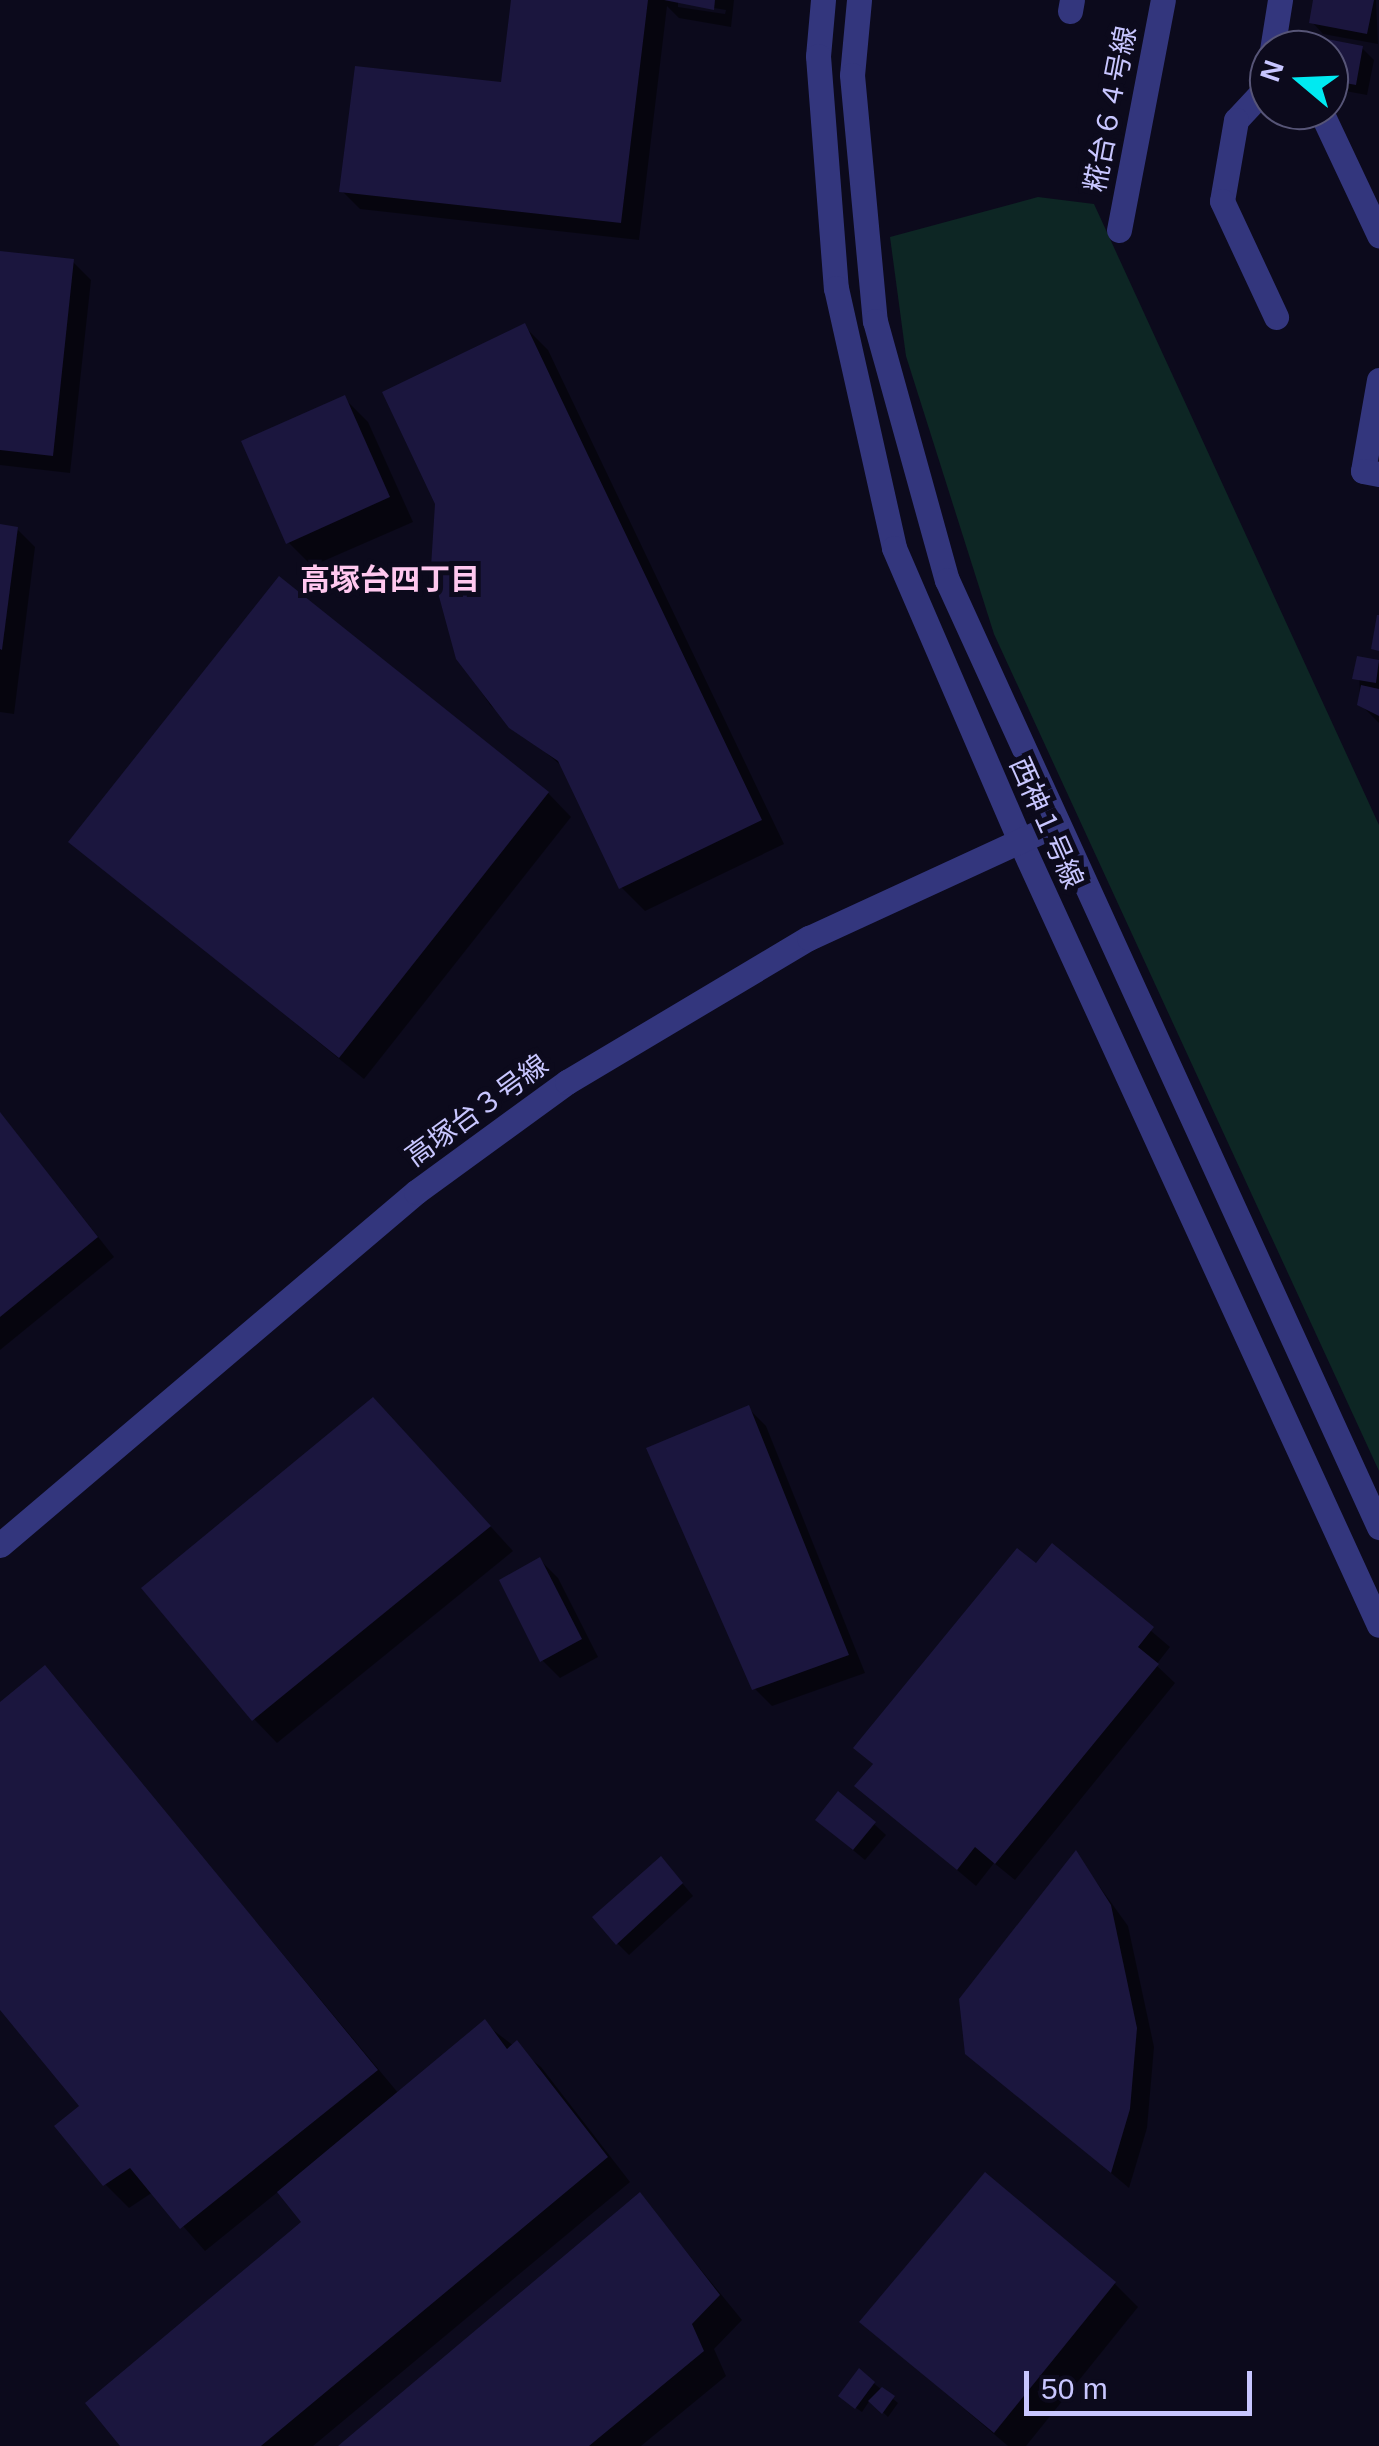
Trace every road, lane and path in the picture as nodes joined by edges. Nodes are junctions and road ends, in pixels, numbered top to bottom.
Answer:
1 (823, 0) edge
2 (860, 0) edge
3 (1163, 0) edge
4 (1280, 0) edge
5 (1275, 30) edge
6 (1249, 105) edge
7 (1330, 130) edge
8 (1119, 230) dead end
9 (1379, 236) edge
10 (1276, 317) dead end
11 (1379, 380) edge
12 (1379, 474) edge
13 (1055, 825) junction
14 (1020, 841) junction
15 (1379, 1528) edge
16 (0, 1545) edge
17 (1379, 1626) edge

1 - 14 street, 西神１号線
2 - 13 street, 西神１号線
3 - 8 street, 糀台６４号線
4 - 5 street
6 - 10 street
7 - 9 street
11 - 12 street
13 - 14 street, 高塚台３号線
13 - 15 street, 西神１号線
14 - 16 street, 高塚台３号線
14 - 17 street, 西神１号線

